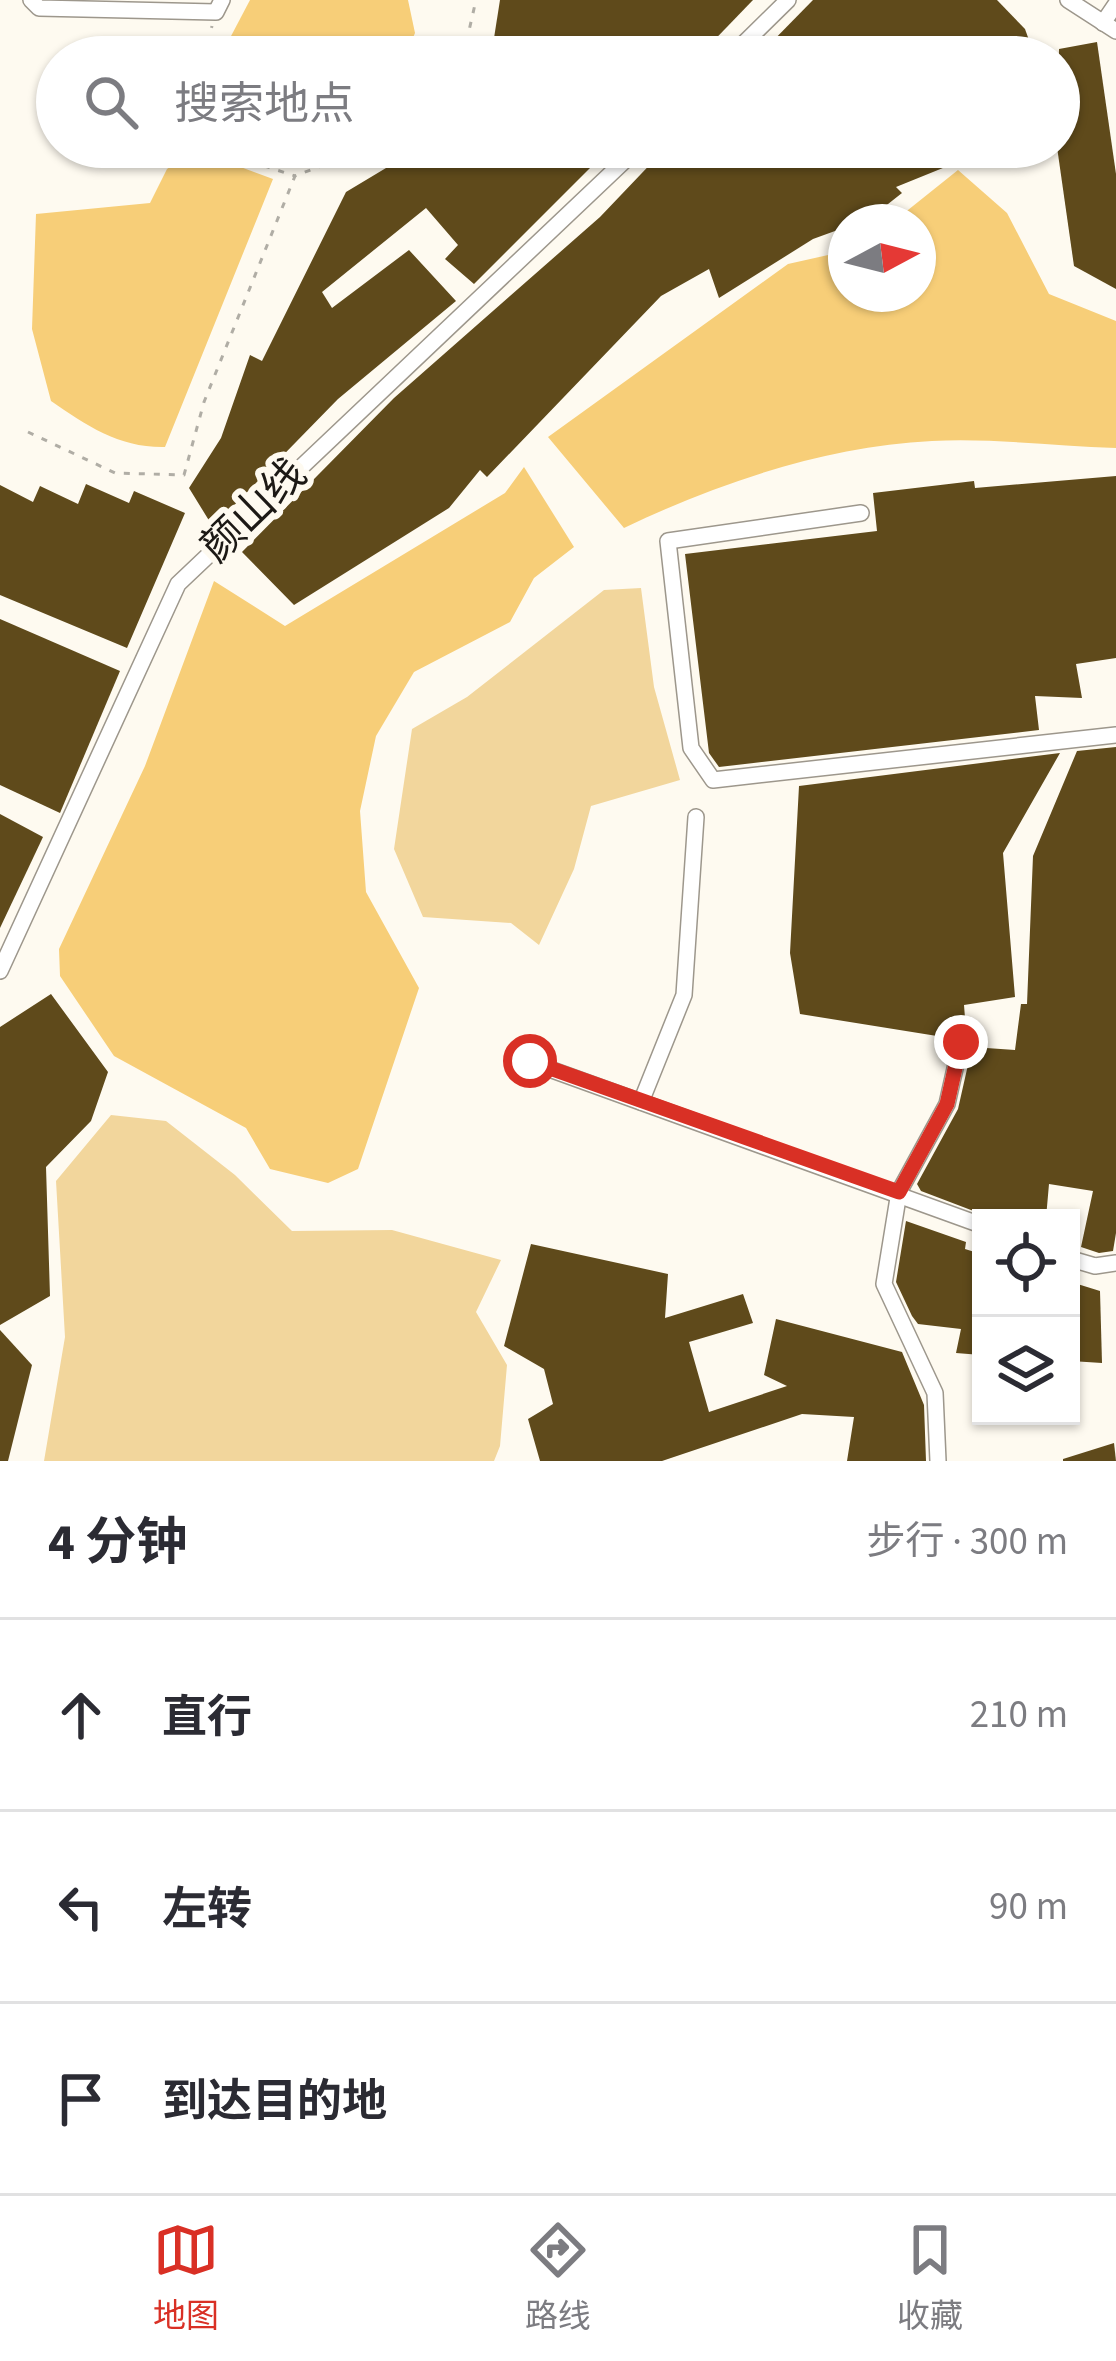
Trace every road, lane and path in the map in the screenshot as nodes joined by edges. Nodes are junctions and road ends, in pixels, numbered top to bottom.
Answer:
1 (31, 0) edge
2 (476, 0) edge
3 (788, 0) edge
4 (1068, 0) edge
5 (1116, 4) edge
6 (219, 6) edge
7 (1110, 27) edge
8 (210, 36) edge
9 (468, 36) edge
10 (751, 36) edge
11 (271, 168) edge
12 (316, 168) edge
13 (617, 168) edge
14 (295, 176) junction
15 (28, 432) dead end
16 (861, 513) dead end
17 (1116, 735) edge
18 (696, 817) dead end
19 (0, 970) edge
20 (961, 1042) dead end
21 (530, 1061) dead end
22 (641, 1102) junction
23 (899, 1192) junction
24 (972, 1221) edge
25 (1080, 1262) edge
26 (1116, 1263) edge
27 (938, 1461) edge

1 - 6 street
2 - 9 path
3 - 10 street
4 - 7 street
5 - 7 street
6 - 8 path
11 - 14 path
12 - 14 path
13 - 19 street, 颜山线
14 - 15 path
16 - 17 street
18 - 22 street
20 - 23 street
21 - 22 street
22 - 23 street
23 - 24 street
23 - 27 street
25 - 26 street

